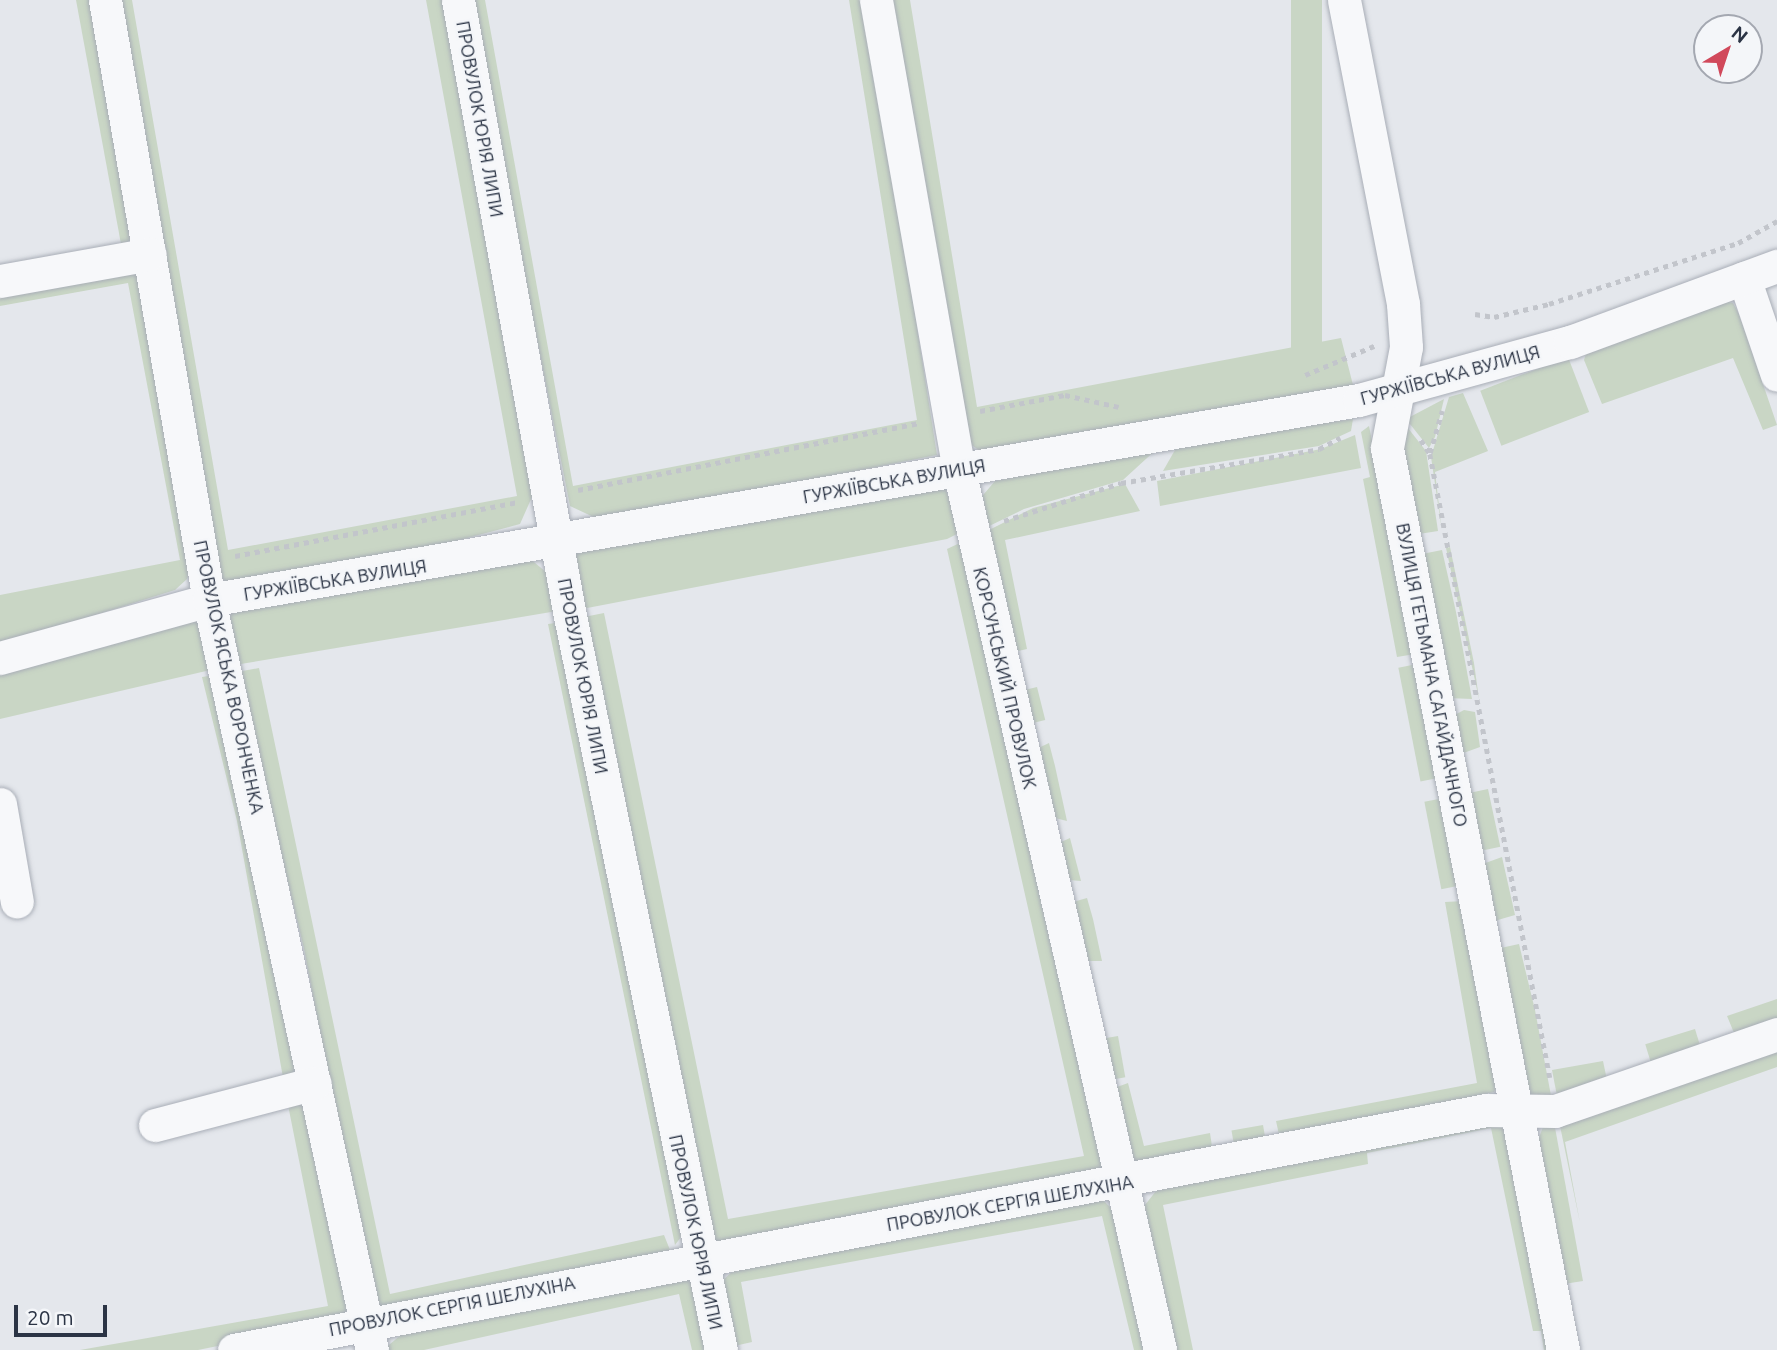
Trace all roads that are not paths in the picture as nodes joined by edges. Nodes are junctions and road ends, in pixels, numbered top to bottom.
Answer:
1 (105, 0) edge
2 (458, 0) edge
3 (876, 0) edge
4 (1344, 0) edge
5 (150, 254) junction
6 (1777, 267) edge
7 (1744, 278) junction
8 (0, 281) edge
9 (1777, 375) edge
10 (1399, 387) junction
11 (959, 470) junction
12 (557, 539) junction
13 (209, 600) junction
14 (0, 658) edge
15 (0, 804) edge
16 (17, 902) dead end
17 (1777, 1034) edge
18 (316, 1083) junction
19 (1518, 1110) junction
20 (155, 1125) dead end
21 (1122, 1184) junction
22 (702, 1258) junction
23 (369, 1336) edge
24 (234, 1350) edge
25 (721, 1350) edge
26 (1160, 1350) edge
27 (1563, 1350) edge

1 - 5 street, ПРОВУЛОК ЯСЬКА ВОРОНЧЕНКА
2 - 12 street, ПРОВУЛОК ЮРІЯ ЛИПИ
3 - 11 street, КОРСУНСЬКИЙ ПРОВУЛОК
4 - 10 street, ВУЛИЦЯ ГЕТЬМАНА САГАЙДАЧНОГО
5 - 8 street
5 - 13 street, ПРОВУЛОК ЯСЬКА ВОРОНЧЕНКА
6 - 7 street, ГУРЖІЇВСЬКА ВУЛИЦЯ
7 - 9 street
7 - 10 street, ГУРЖІЇВСЬКА ВУЛИЦЯ
10 - 11 street, ГУРЖІЇВСЬКА ВУЛИЦЯ
10 - 19 street, ВУЛИЦЯ ГЕТЬМАНА САГАЙДАЧНОГО
11 - 12 street, ГУРЖІЇВСЬКА ВУЛИЦЯ
11 - 21 street, КОРСУНСЬКИЙ ПРОВУЛОК
12 - 13 street, ГУРЖІЇВСЬКА ВУЛИЦЯ
12 - 22 street, ПРОВУЛОК ЮРІЯ ЛИПИ
13 - 14 street, ГУРЖІЇВСЬКА ВУЛИЦЯ
13 - 18 street, ПРОВУЛОК ЯСЬКА ВОРОНЧЕНКА
15 - 16 street
17 - 19 street, ПРОВУЛОК СЕРГІЯ ШЕЛУХІНА
18 - 20 street
18 - 23 street, ПРОВУЛОК ЯСЬКА ВОРОНЧЕНКА
19 - 21 street, ПРОВУЛОК СЕРГІЯ ШЕЛУХІНА
19 - 27 street, ВУЛИЦЯ ГЕТЬМАНА САГАЙДАЧНОГО
21 - 22 street, ПРОВУЛОК СЕРГІЯ ШЕЛУХІНА
21 - 26 street, КОРСУНСЬКИЙ ПРОВУЛОК
22 - 23 street, ПРОВУЛОК СЕРГІЯ ШЕЛУХІНА
22 - 25 street, ПРОВУЛОК ЮРІЯ ЛИПИ
23 - 24 street, ПРОВУЛОК СЕРГІЯ ШЕЛУХІНА

